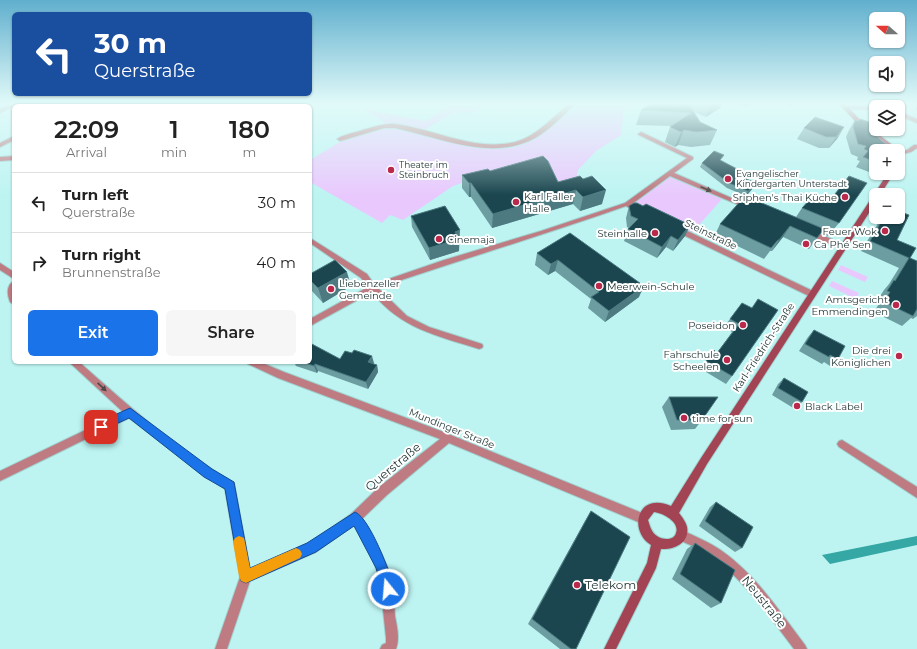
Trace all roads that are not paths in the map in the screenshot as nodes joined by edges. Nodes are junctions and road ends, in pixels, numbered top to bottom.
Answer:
1 (356, 134) edge
2 (432, 134) edge
3 (535, 134) edge
4 (641, 134) dead end
5 (874, 134) edge
6 (12, 139) edge
7 (340, 139) dead end
8 (886, 144) edge
9 (0, 145) edge
10 (916, 146) edge
11 (905, 152) edge
12 (12, 158) edge
13 (0, 159) edge
14 (670, 174) junction
15 (627, 204) junction
16 (869, 208) edge
17 (757, 210) edge
18 (648, 215) edge
19 (670, 225) edge
20 (805, 231) edge
21 (312, 241) edge
22 (844, 247) junction
23 (0, 266) edge
24 (12, 275) edge
25 (12, 287) edge
26 (373, 287) junction
27 (812, 294) junction
28 (12, 300) edge
29 (312, 322) edge
30 (479, 346) dead end
31 (75, 364) edge
32 (256, 364) edge
33 (130, 413) junction
34 (448, 438) junction
35 (842, 444) dead end
36 (0, 476) edge
37 (917, 493) edge
38 (674, 513) junction
39 (355, 518) junction
40 (643, 519) junction
41 (681, 534) junction
42 (657, 543) junction
43 (246, 576) junction
44 (221, 649) edge
45 (386, 649) edge
46 (610, 649) edge
47 (801, 649) edge

1 - 7 street
2 - 3 street
4 - 14 street
5 - 8 street
6 - 9 street
10 - 11 street
12 - 13 street
14 - 15 street
14 -> 17 street
15 - 18 street
15 - 26 street
16 - 22 street, Karl-Friedrich-Straße
19 - 27 street, Steinstraße
20 - 22 street
21 - 26 street
22 - 27 street, Karl-Friedrich-Straße
23 - 24 street
25 - 28 street
26 - 29 street
26 - 30 street
27 - 38 street, Karl-Friedrich-Straße
31 -> 33 street
32 - 34 street, Mundinger Straße
33 - 36 street
33 - 43 street
34 - 39 street, Querstraße
34 - 40 street, Mundinger Straße
35 - 37 street
38 - 40 street
38 - 41 street
39 - 43 street, Querstraße
39 - 45 street
40 - 42 street
41 - 42 street
41 - 47 street, Neustraße
42 - 46 street
43 - 44 street

